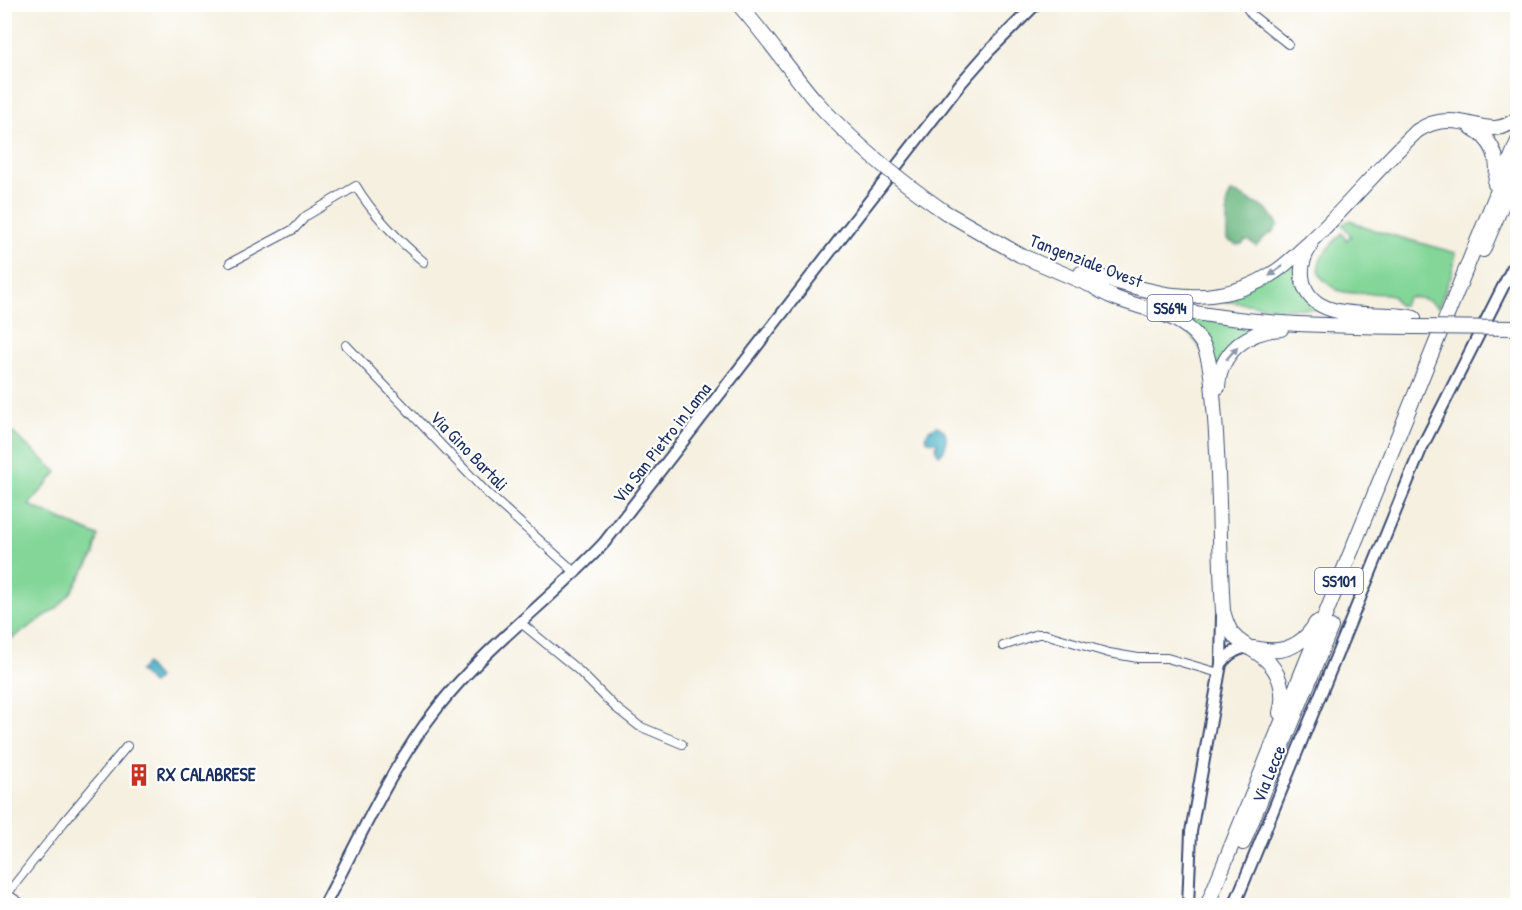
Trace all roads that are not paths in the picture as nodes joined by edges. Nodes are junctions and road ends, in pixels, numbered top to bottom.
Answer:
1 (738, 4) edge
2 (749, 4) edge
3 (1036, 4) edge
4 (1244, 4) edge
5 (1288, 44) dead end
6 (1518, 117) edge
7 (1466, 124) junction
8 (1518, 141) edge
9 (1518, 167) edge
10 (947, 208) junction
11 (1320, 232) junction
12 (1470, 256) junction
13 (1518, 257) edge
14 (230, 262) dead end
15 (424, 262) dead end
16 (1081, 273) junction
17 (1094, 286) junction
18 (1518, 319) edge
19 (1414, 323) junction
20 (1361, 326) junction
21 (1518, 328) edge
22 (346, 345) dead end
23 (1215, 428) junction
24 (1354, 543) junction
25 (576, 573) junction
26 (1222, 598) junction
27 (521, 624) junction
28 (1003, 646) dead end
29 (1250, 647) junction
30 (1220, 668) junction
31 (682, 744) dead end
32 (127, 746) dead end
33 (1251, 796) junction
34 (6, 893) edge
35 (25, 906) edge
36 (324, 906) edge
37 (1188, 906) edge
38 (1207, 906) edge
39 (1217, 906) edge
40 (1234, 906) edge

1 - 10 highway, Tangenziale Ovest / SS694, bridge
2 - 10 highway, Tangenziale Ovest / SS694
3 - 25 main road, Via San Pietro in Lama
4 - 5 street
6 - 7 highway
7 - 11 highway
7 - 12 highway
8 - 12 highway, SS101
9 - 39 highway, SS101
10 - 16 highway, Tangenziale Ovest / SS694
10 - 17 highway, Tangenziale Ovest / SS694
11 -> 16 highway
11 - 19 highway
12 - 24 highway, SS101
13 - 40 main road, Via Lecce
14 - 15 street
16 - 19 highway, Tangenziale Ovest / SS694
17 - 20 highway, Tangenziale Ovest / SS694
17 - 23 highway
18 - 19 highway, Tangenziale Ovest / SS694
19 - 20 highway, Tangenziale Ovest / SS694
19 - 21 highway, Tangenziale Ovest / SS694, bridge
23 -> 20 highway
22 - 25 street, Via Gino Bartali
23 - 26 highway
24 - 29 highway
24 - 33 highway, SS101
25 - 27 main road, Via San Pietro in Lama
26 - 29 highway
26 - 30 main road
27 - 31 street
27 - 36 main road, Via San Pietro in Lama
28 - 30 street
29 - 30 main road
29 - 33 highway
30 - 37 main road
32 - 34 street
33 - 38 highway, SS101
34 - 35 street

